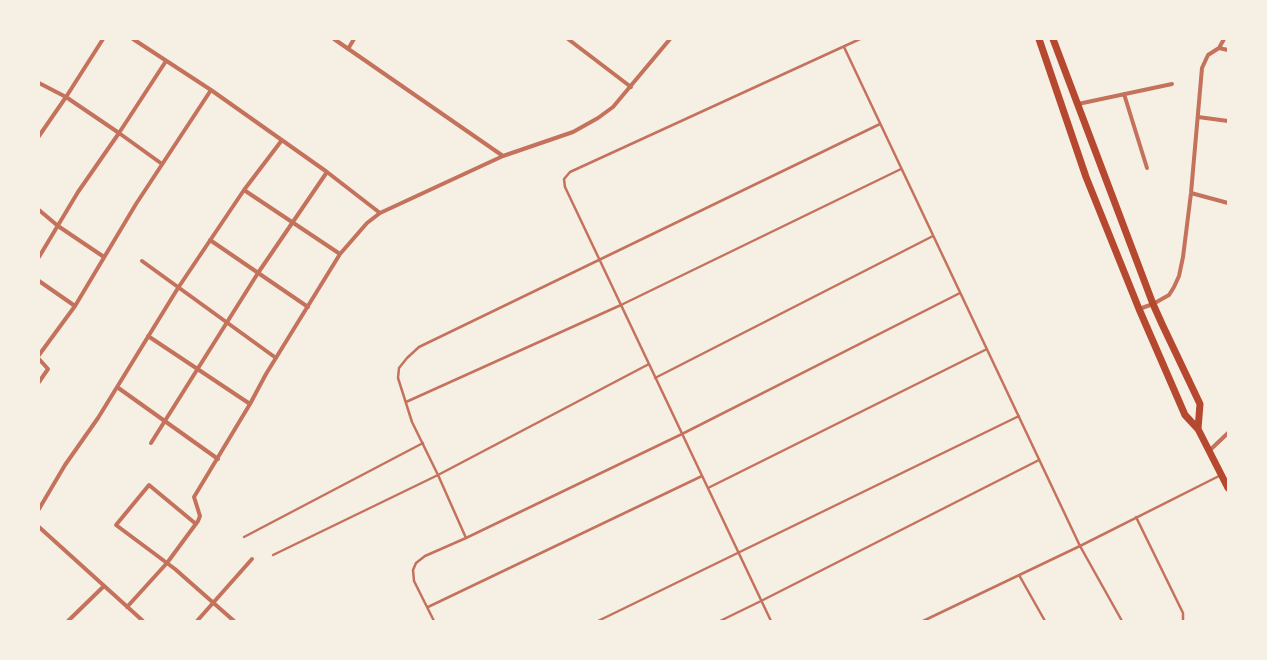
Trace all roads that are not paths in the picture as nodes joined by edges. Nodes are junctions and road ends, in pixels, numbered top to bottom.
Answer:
1 (103, 39) edge
2 (133, 39) edge
3 (334, 39) edge
4 (354, 39) edge
5 (568, 39) edge
6 (670, 39) edge
7 (860, 39) edge
8 (1039, 39) edge
9 (1053, 39) edge
10 (1224, 39) edge
11 (844, 47) junction
12 (1219, 48) junction
13 (348, 49) junction
14 (1228, 50) edge
15 (166, 61) junction
16 (39, 83) edge
17 (1172, 84) dead end
18 (631, 87) junction
19 (211, 90) junction
20 (1124, 94) junction
21 (66, 97) junction
22 (1078, 104) junction
23 (1198, 117) junction
24 (1228, 121) edge
25 (880, 124) junction
26 (119, 133) junction
27 (39, 136) edge
28 (282, 140) junction
29 (503, 156) junction
30 (162, 164) junction
31 (1148, 168) dead end
32 (901, 169) junction
33 (327, 172) junction
34 (244, 190) junction
35 (1191, 193) junction
36 (1228, 203) edge
37 (39, 210) edge
38 (380, 213) junction
39 (292, 222) junction
40 (58, 226) junction
41 (933, 236) junction
42 (210, 240) junction
43 (340, 254) junction
44 (39, 257) edge
45 (104, 257) junction
46 (600, 259) junction
47 (142, 261) dead end
48 (258, 273) junction
49 (39, 281) edge
50 (178, 288) junction
51 (960, 293) junction
52 (621, 304) junction
53 (1154, 304) junction
54 (75, 306) junction
55 (308, 307) junction
56 (1139, 309) junction
57 (226, 323) junction
58 (148, 336) junction
59 (987, 349) junction
60 (39, 355) edge
61 (276, 358) junction
62 (39, 359) edge
63 (649, 364) junction
64 (197, 369) junction
65 (655, 378) junction
66 (39, 382) edge
67 (117, 387) junction
68 (406, 402) junction
69 (250, 404) junction
70 (1019, 416) junction
71 (164, 422) junction
72 (1198, 429) junction
73 (1228, 433) edge
74 (682, 434) junction
75 (151, 443) dead end
76 (423, 443) junction
77 (1209, 450) junction
78 (218, 459) junction
79 (1040, 460) junction
80 (1221, 474) junction
81 (438, 475) junction
82 (702, 476) junction
83 (708, 488) junction
84 (1228, 488) edge
85 (39, 509) edge
86 (1136, 517) junction
87 (196, 524) junction
88 (39, 527) edge
89 (244, 537) dead end
90 (466, 538) junction
91 (1080, 546) junction
92 (738, 553) junction
93 (273, 555) dead end
94 (252, 559) dead end
95 (167, 563) junction
96 (1019, 575) junction
97 (104, 586) junction
98 (761, 601) junction
99 (214, 602) junction
100 (127, 607) junction
101 (428, 608) junction
102 (68, 621) edge
103 (143, 621) edge
104 (197, 621) edge
105 (234, 621) edge
106 (434, 621) edge
107 (598, 621) edge
108 (720, 621) edge
109 (771, 621) edge
110 (923, 621) edge
111 (1045, 621) edge
112 (1122, 621) edge
113 (1183, 621) edge

1 - 21 street
2 - 15 street
3 - 13 street
4 - 13 street
5 - 18 street
6 - 18 street
7 - 11 lane
8 - 56 main road
9 - 22 main road
10 - 12 street
11 - 25 lane
11 - 46 lane
12 - 14 street
12 - 23 street
13 - 29 street
15 - 19 street
15 - 26 street
16 - 21 street
17 - 20 street
18 - 29 street
19 - 28 street
19 - 30 street
20 - 22 street
20 - 31 street
21 - 26 street
21 - 27 street
22 - 53 main road
23 - 24 street
23 - 35 street
25 - 32 lane
25 - 46 lane
26 - 30 street
26 - 40 street
28 - 33 street
28 - 34 street
29 - 38 street
30 - 45 street
32 - 41 lane
32 - 52 lane
33 - 38 street
33 - 39 street
34 - 39 street
34 - 42 street
35 - 36 street
35 - 53 street
37 - 40 street
38 - 43 street
39 - 43 street
39 - 48 street
40 - 44 street
40 - 45 street
41 - 51 lane
41 - 65 lane
42 - 48 street
42 - 50 street
43 - 55 street
45 - 54 street
46 - 52 lane
46 - 68 lane
47 - 50 street
48 - 55 street
48 - 57 street
49 - 54 street
50 - 57 street
50 - 58 street
51 - 59 lane
51 - 74 lane
52 - 63 lane
52 - 68 lane
53 - 56 street
53 - 72 main road
54 - 60 street
55 - 61 street
56 - 72 main road
57 - 61 street
57 - 64 street
58 - 64 street
58 - 67 street
59 - 70 lane
59 - 83 lane
61 - 69 street
62 - 66 street
63 - 65 lane
63 - 81 lane
64 - 69 street
64 - 71 street
65 - 74 lane
67 - 71 street
67 - 85 street
68 - 76 lane
69 - 78 street
70 - 79 lane
70 - 92 lane
71 - 75 street
71 - 78 street
72 - 77 main road
73 - 77 street
74 - 82 lane
74 - 90 lane
76 - 81 lane
76 - 89 lane
77 - 80 main road
78 - 87 street
79 - 91 lane
79 - 98 lane
80 - 84 main road
80 - 86 lane
81 - 90 lane
81 - 93 lane
82 - 83 lane
82 - 101 lane
83 - 92 lane
86 - 91 lane
86 - 113 lane
87 - 95 street
87 - 95 street
88 - 97 street
90 - 101 lane
91 - 96 lane
91 - 112 lane
92 - 98 lane
92 - 107 lane
94 - 99 street
95 - 99 street
95 - 100 street
96 - 110 lane
96 - 111 lane
97 - 100 street
97 - 102 street
98 - 108 lane
98 - 109 lane
99 - 104 street
99 - 105 street
100 - 103 street
101 - 106 lane

